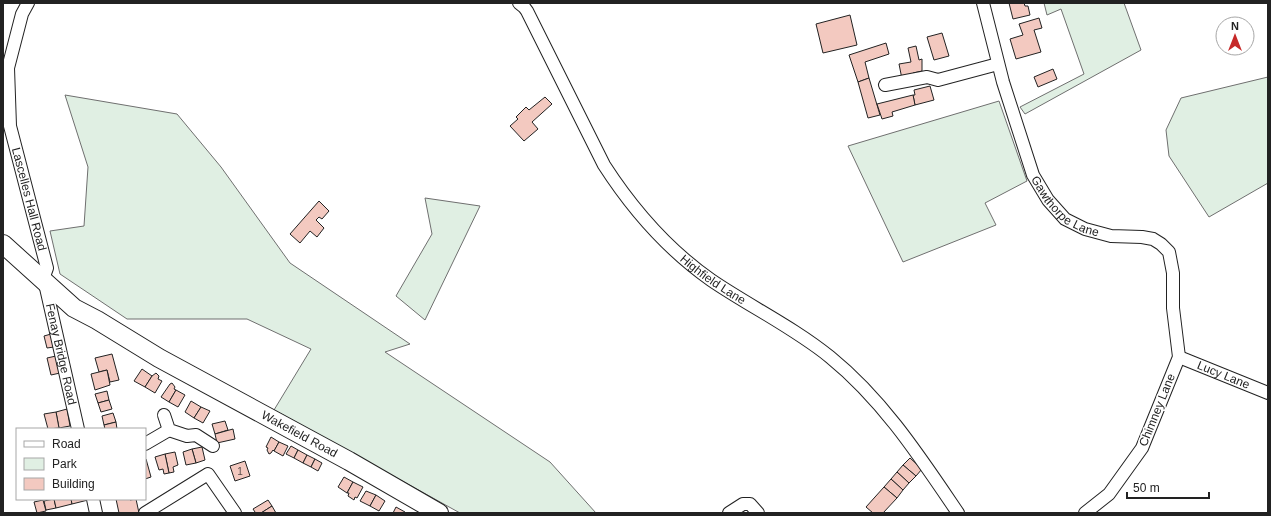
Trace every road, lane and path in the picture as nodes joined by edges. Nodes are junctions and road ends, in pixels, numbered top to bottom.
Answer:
1 (28, 3) edge
2 (519, 3) edge
3 (983, 3) edge
4 (998, 64) junction
5 (885, 85) dead end
6 (3, 244) edge
7 (43, 279) junction
8 (1179, 357) junction
9 (1268, 393) edge
10 (164, 415) dead end
11 (78, 428) edge
12 (169, 430) junction
13 (146, 443) edge
14 (213, 446) dead end
15 (94, 500) edge
16 (96, 513) edge
17 (145, 513) edge
18 (235, 513) edge
19 (439, 513) edge
20 (729, 513) edge
21 (758, 513) edge
22 (958, 513) edge
23 (1085, 513) edge

1 - 7 street, Lascelles Hall Road
2 - 22 street, Highfield Lane
3 - 4 street, Gawthorpe Lane
4 - 5 street
4 - 8 street, Gawthorpe Lane
6 - 7 highway, Wakefield Road
7 - 11 street, Fenay Bridge Road
7 - 19 highway, Wakefield Road
8 - 9 street, Lucy Lane
8 - 23 street, Chimney Lane
10 - 12 street
12 - 13 street
12 - 14 street
15 - 16 street
17 - 18 street
20 - 21 street

